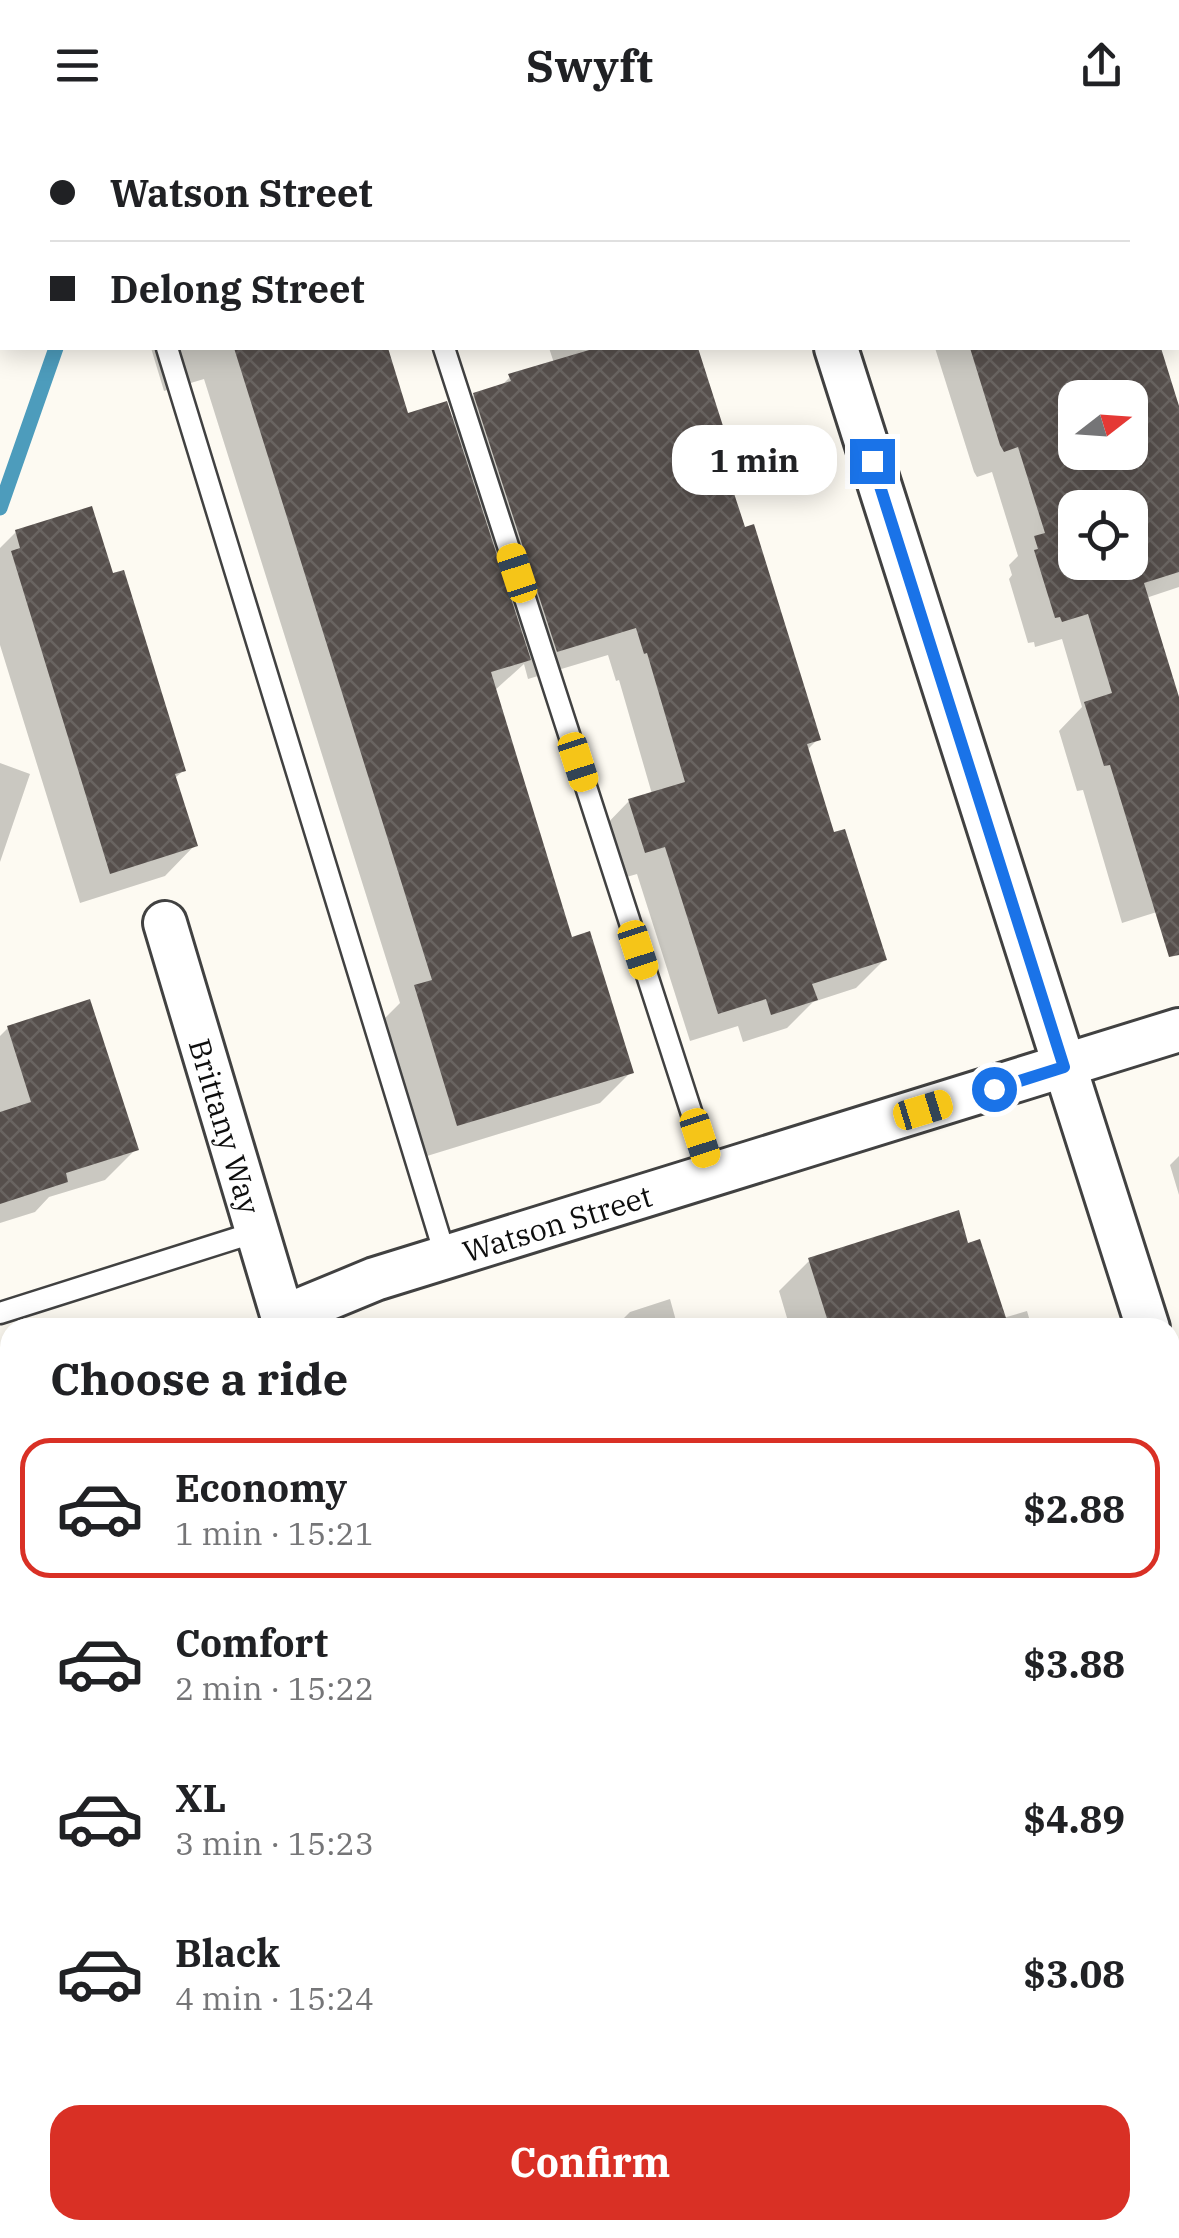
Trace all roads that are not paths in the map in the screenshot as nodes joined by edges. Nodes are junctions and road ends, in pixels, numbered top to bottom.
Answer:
1 (168, 350) edge
2 (445, 350) edge
3 (837, 350) edge
4 (166, 923) dead end
5 (1179, 1030) edge
6 (1064, 1067) junction
7 (712, 1176) junction
8 (256, 1232) junction
9 (446, 1258) junction
10 (0, 1313) edge
11 (284, 1318) edge
12 (293, 1318) edge
13 (1145, 1318) edge

1 - 9 lane
2 - 7 lane
3 - 6 street
4 - 8 street, Brittany Way
5 - 6 street, Watson Street
6 - 7 street, Watson Street
6 - 13 street
7 - 9 street, Watson Street
8 - 10 lane
8 - 11 street, Brittany Way
9 - 12 street, Watson Street

